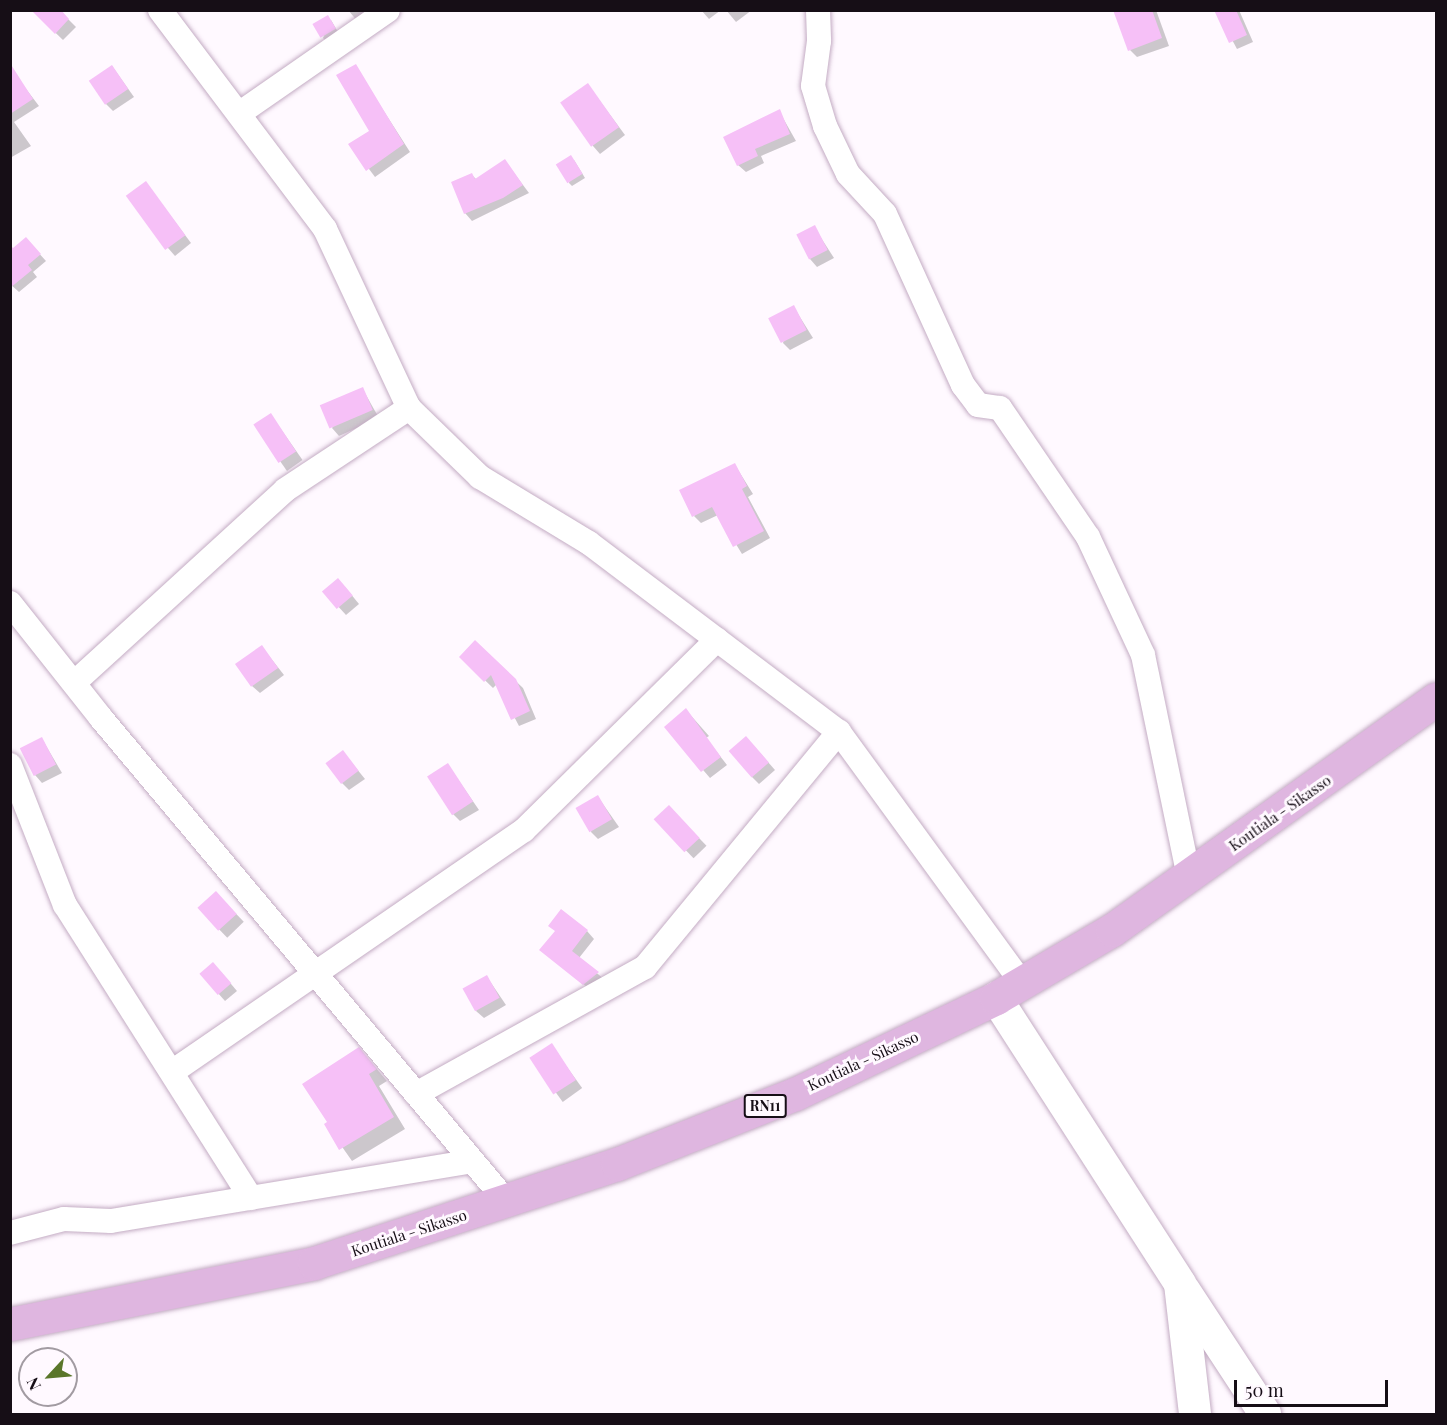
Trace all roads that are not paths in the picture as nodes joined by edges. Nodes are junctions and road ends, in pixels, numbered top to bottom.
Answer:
1 (160, 10) edge
2 (388, 10) edge
3 (818, 10) edge
4 (240, 113) junction
5 (410, 408) junction
6 (10, 603) edge
7 (717, 640) junction
8 (74, 683) junction
9 (1437, 699) edge
10 (839, 732) junction
11 (10, 765) edge
12 (1189, 877) junction
13 (315, 974) junction
14 (1009, 991) junction
15 (172, 1072) junction
16 (416, 1094) junction
17 (472, 1161) junction
18 (252, 1198) junction
19 (507, 1202) junction
20 (10, 1233) edge
21 (1180, 1284) junction
22 (10, 1324) edge
23 (1196, 1414) edge
24 (1265, 1414) edge

1 - 4 street
2 - 4 street
3 - 12 street
4 - 5 street
5 - 7 street
5 - 8 street
6 - 8 street
7 - 10 street
7 - 13 street
8 - 13 street
9 - 12 main road, Koutiala - Sikasso / RN11
10 - 14 street
10 - 16 street
11 - 15 street
12 - 14 main road, Koutiala - Sikasso / RN11
13 - 15 street
13 - 16 street
14 - 19 main road, Koutiala - Sikasso / RN11
14 - 21 street
15 - 18 street
16 - 17 street
17 - 18 street
17 - 19 street
18 - 20 street
19 - 22 main road, Koutiala - Sikasso / RN11
21 - 23 street
21 - 24 street

